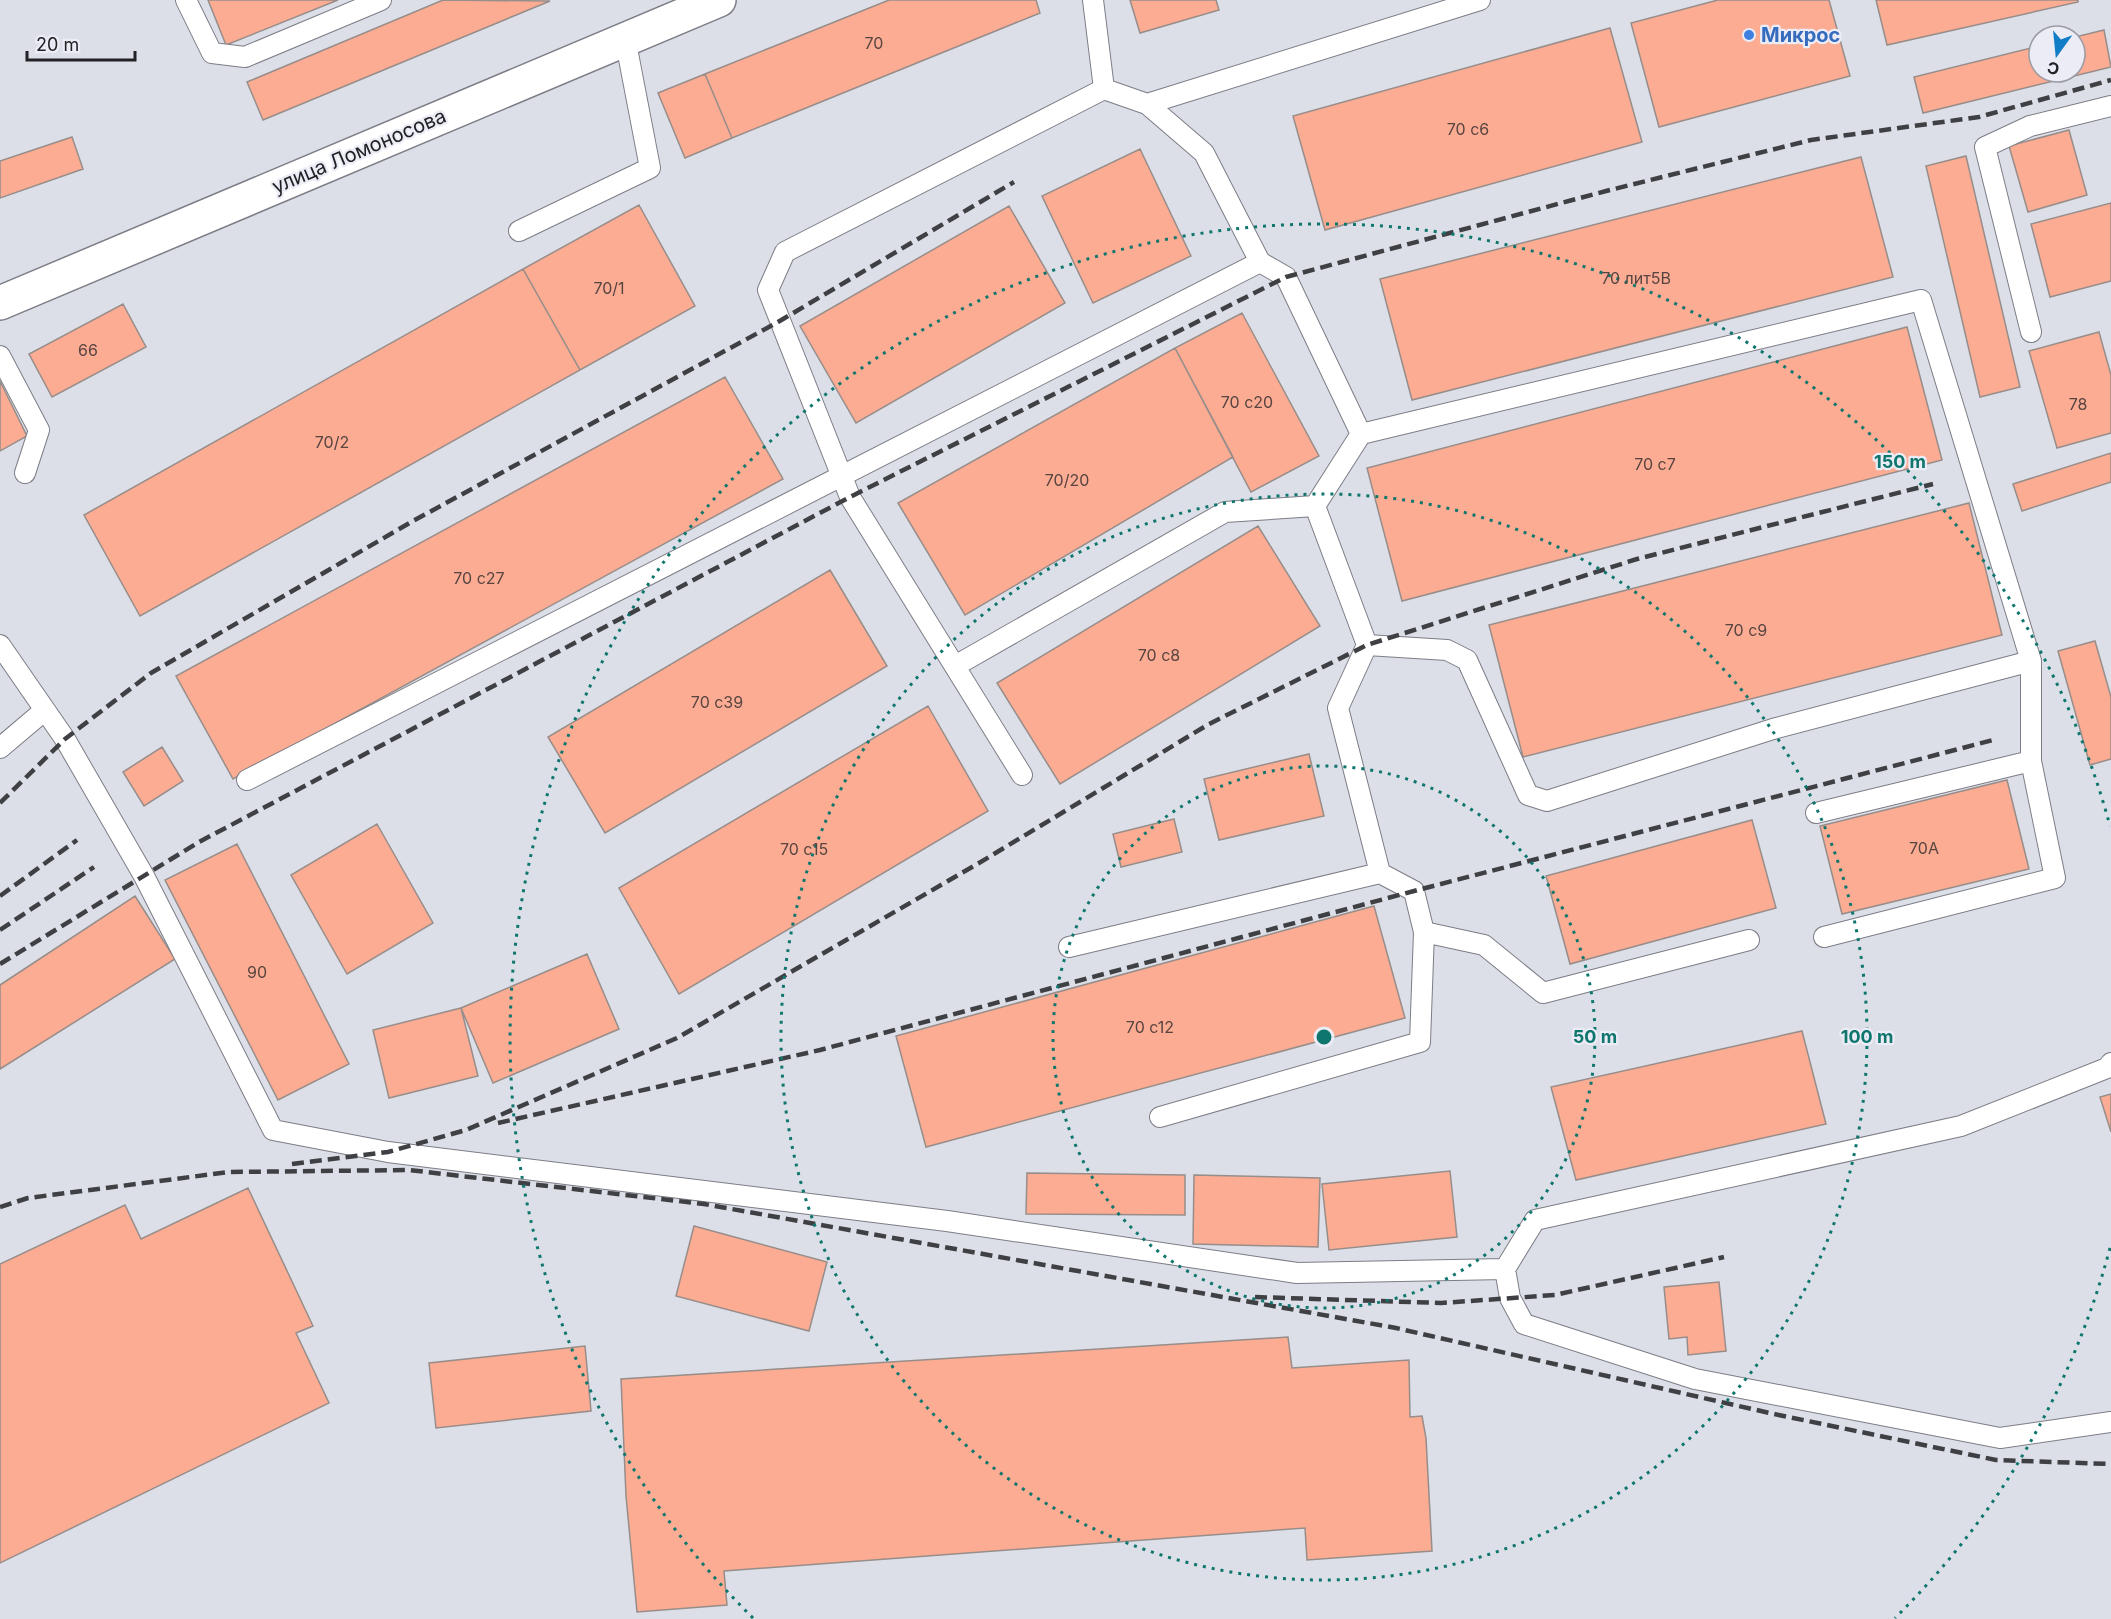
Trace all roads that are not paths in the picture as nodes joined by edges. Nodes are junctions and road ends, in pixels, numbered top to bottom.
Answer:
1 (186, 0) edge
2 (381, 0) edge
3 (719, 0) edge
4 (1093, 0) edge
5 (1480, 0) edge
6 (626, 38) junction
7 (1104, 89) junction
8 (1147, 105) junction
9 (2111, 106) edge
10 (519, 231) dead end
11 (1260, 262) junction
12 (0, 303) edge
13 (2031, 332) dead end
14 (0, 356) edge
15 (1361, 434) junction
16 (25, 473) dead end
17 (840, 475) junction
18 (1315, 506) junction
19 (0, 645) edge
20 (1367, 645) junction
21 (2031, 661) junction
22 (955, 666) junction
23 (45, 710) junction
24 (0, 748) edge
25 (2031, 761) junction
26 (1022, 776) dead end
27 (247, 780) dead end
28 (1816, 813) dead end
29 (1380, 873) junction
30 (1424, 932) junction
31 (1824, 937) dead end
32 (1749, 940) dead end
33 (1069, 947) dead end
34 (2111, 1063) edge
35 (1160, 1117) dead end
36 (1505, 1269) junction
37 (2111, 1422) edge

1 - 2 lane
3 - 6 street, улица Ломоносова
4 - 7 lane
5 - 8 lane
6 - 10 lane
6 - 12 street, улица Ломоносова
7 - 8 lane
7 - 17 lane
8 - 11 lane
9 - 13 lane
11 - 15 lane
11 - 17 lane
14 - 16 lane
15 - 18 lane
15 - 21 lane
17 - 22 lane
17 - 27 lane
18 - 20 lane
18 - 22 lane
19 - 23 lane
20 - 21 lane
20 - 29 lane
21 - 25 lane
22 - 26 lane
23 - 24 lane
23 - 36 lane
25 - 28 lane
25 - 31 lane
29 - 30 lane
29 - 33 lane
30 - 32 lane
30 - 35 lane
34 - 36 lane
36 - 37 lane

